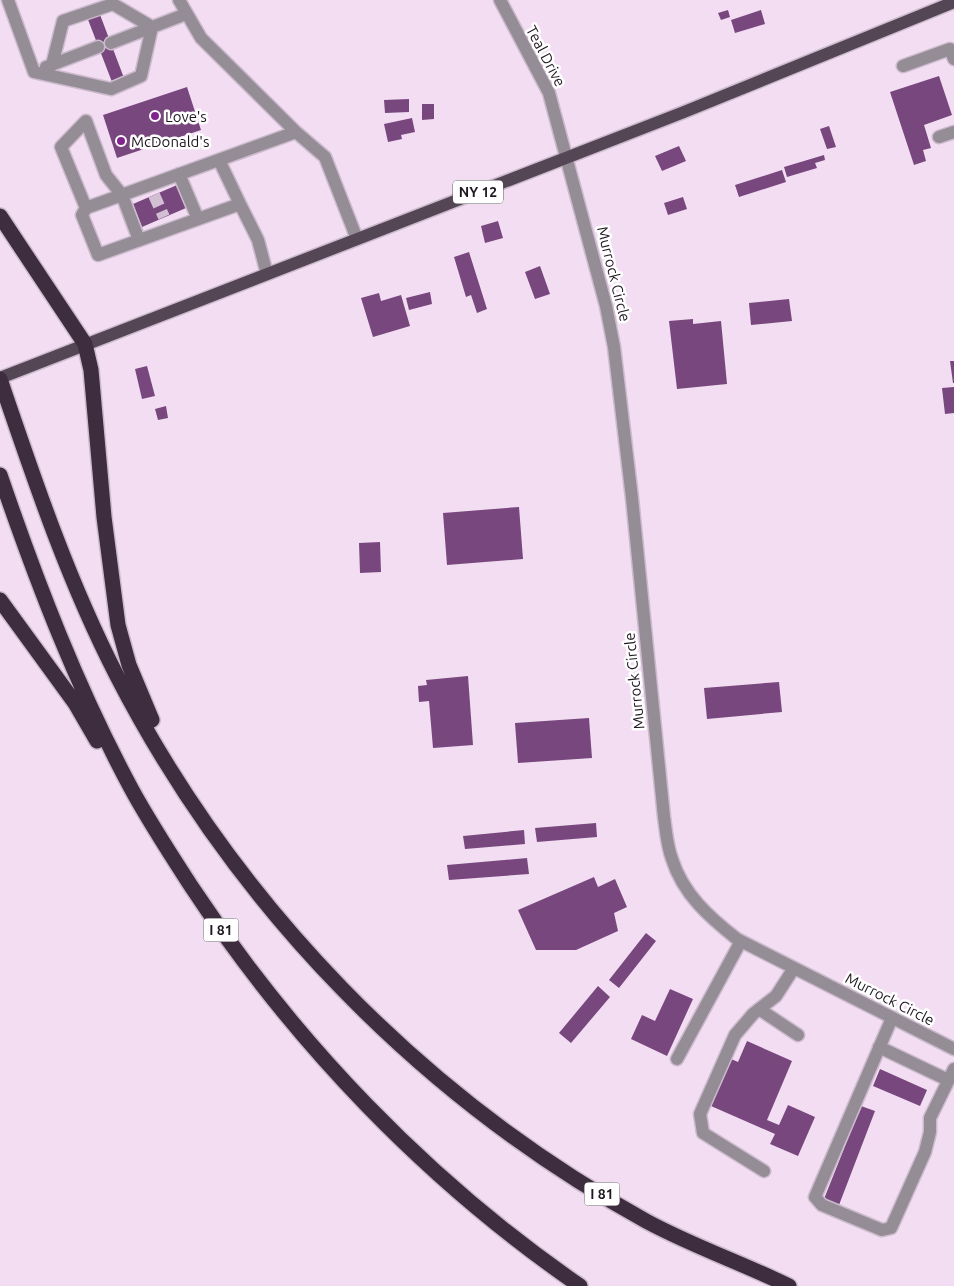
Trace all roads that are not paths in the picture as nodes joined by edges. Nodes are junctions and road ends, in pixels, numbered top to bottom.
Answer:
1 (8, 0) edge
2 (179, 0) edge
3 (500, 0) edge
4 (954, 2) edge
5 (186, 14) junction
6 (152, 27) junction
7 (954, 60) edge
8 (52, 65) junction
9 (902, 66) dead end
10 (34, 72) junction
11 (296, 132) junction
12 (954, 132) edge
13 (939, 137) dead end
14 (566, 158) junction
15 (220, 160) junction
16 (179, 174) junction
17 (122, 195) junction
18 (240, 204) junction
19 (86, 208) junction
20 (0, 216) edge
21 (198, 219) junction
22 (357, 239) junction
23 (139, 240) junction
24 (267, 274) junction
25 (85, 344) junction
26 (0, 378) edge
27 (0, 475) edge
28 (0, 600) edge
29 (184, 790) junction
30 (132, 791) junction
31 (740, 941) junction
32 (794, 968) junction
33 (759, 1009) junction
34 (892, 1018) junction
35 (798, 1035) dead end
36 (879, 1047) junction
37 (954, 1049) edge
38 (678, 1059) dead end
39 (951, 1075) edge
40 (764, 1171) dead end
41 (767, 1281) edge
42 (580, 1286) edge
43 (789, 1286) edge

1 - 10 street
2 - 5 street
3 - 14 street, Teal Drive
4 - 14 main road, NY 12
5 - 6 street
5 - 11 street
6 - 8 street
6 - 8 street
6 - 10 street
7 - 9 street
8 - 10 street
11 - 15 street
11 - 22 street
12 - 13 street
14 - 22 main road, NY 12
14 - 31 street, Murrock Circle
15 - 16 street
15 - 18 street
16 - 17 street
16 - 21 street
17 - 19 street
17 - 19 street
17 - 23 street
18 - 21 street
18 - 24 street
19 - 23 street
20 - 25 highway
21 - 23 street
22 - 24 main road, NY 12
24 - 25 main road, NY 12
25 - 26 main road, NY 12
25 - 29 highway
26 - 29 highway, I 81
27 - 30 highway, I 81
28 - 30 highway
29 - 41 highway, I 81
30 - 42 highway, I 81
31 - 32 street, Murrock Circle
31 - 38 street
32 - 33 street
32 - 34 street, Murrock Circle
33 - 35 street
33 - 40 street
34 - 36 street
34 - 37 street, Murrock Circle
36 - 39 street
36 - 39 street
41 - 43 highway, I 81

